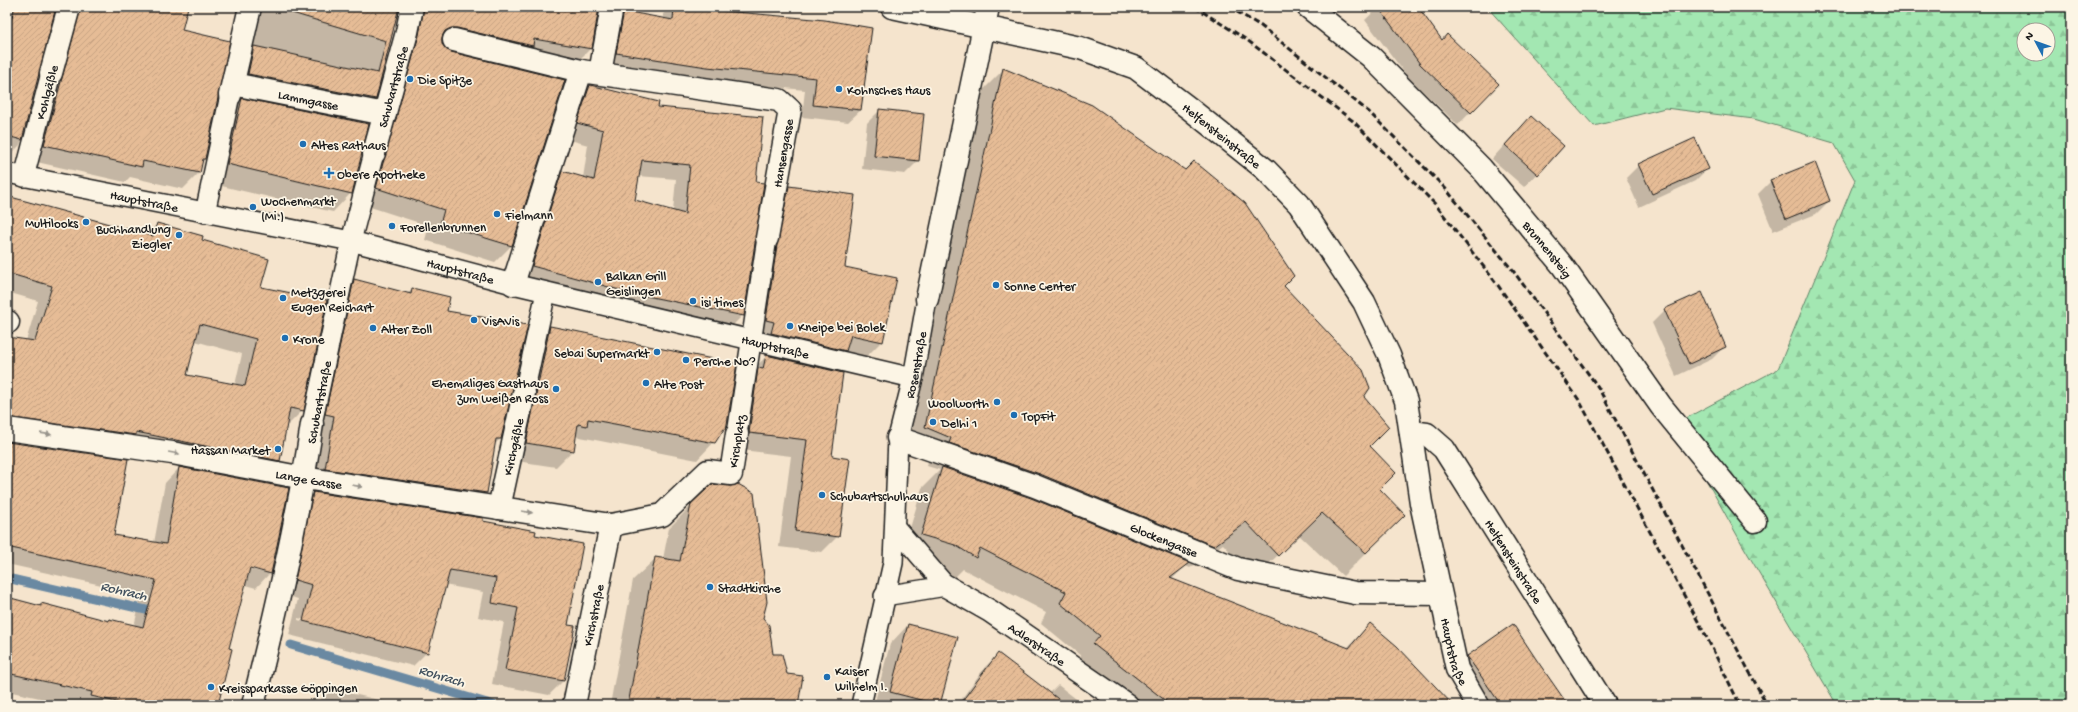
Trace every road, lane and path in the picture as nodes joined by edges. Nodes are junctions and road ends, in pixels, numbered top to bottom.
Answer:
1 (69, 7) edge
2 (250, 7) edge
3 (412, 7) edge
4 (612, 7) edge
5 (892, 7) edge
6 (1308, 7) edge
7 (985, 17) edge
8 (454, 40) dead end
9 (51, 72) joint
10 (591, 72) junction
11 (231, 89) junction
12 (385, 114) junction
13 (374, 153) joint
14 (16, 175) edge
15 (205, 213) junction
16 (767, 238) joint
17 (352, 241) junction
18 (513, 284) junction
19 (546, 292) junction
20 (927, 299) joint
21 (751, 341) junction
22 (912, 378) junction
23 (524, 393) joint
24 (312, 424) joint
25 (7, 429) edge
26 (1411, 432) junction
27 (737, 434) joint
28 (898, 438) junction
29 (304, 478) junction
30 (499, 508) junction
31 (1755, 521) dead end
32 (611, 525) junction
33 (895, 526) junction
34 (946, 586) junction
35 (1440, 594) junction
36 (884, 596) junction
37 (253, 705) edge
38 (574, 705) edge
39 (861, 705) edge
40 (1127, 705) edge
41 (1478, 705) edge
42 (1605, 705) edge

1 - 9 street, Kohlgäßle
2 - 11 street
3 - 12 street, Schubartstraße
4 - 10 street
5 - 7 street, Helfensteinstraße
6 - 31 street, Brunnensteig
7 - 20 street, Rosenstraße
7 - 26 street, Helfensteinstraße
8 - 10 street, Hansengasse
9 - 14 street, Kohlgäßle
10 - 16 street, Hansengasse
10 - 18 street
11 - 12 street, Lammgasse
11 - 15 street
12 - 13 street, Schubartstraße
13 - 17 street, Schubartstraße
14 - 15 street, Hauptstraße
15 - 17 street, Hauptstraße
16 - 21 street, Hansengasse
17 - 18 street, Hauptstraße
17 - 24 street, Schubartstraße
18 - 19 street, Hauptstraße
19 - 21 street, Hauptstraße
19 - 23 street, Kirchgäßle
20 - 22 street, Rosenstraße
21 - 22 street, Hauptstraße
21 - 27 street, Kirchplatz
22 - 28 street, Rosenstraße
23 - 30 street, Kirchgäßle
24 - 29 street, Schubartstraße
25 -> 29 street, Lange Gasse
26 - 35 street, Helfensteinstraße
26 - 42 street, Helfensteinstraße
27 - 32 street, Kirchplatz
28 - 33 street, Rosenstraße
28 - 35 street, Glockengasse
29 -> 30 street, Lange Gasse
29 - 37 street, Schubartstraße
30 -> 32 street, Lange Gasse
32 - 38 street, Kirchstraße
33 - 34 street
33 - 36 street, Rosenstraße
34 - 36 street
34 - 40 street, Adlerstraße
35 - 41 street, Hauptstraße
36 - 39 street, Rosenstraße

